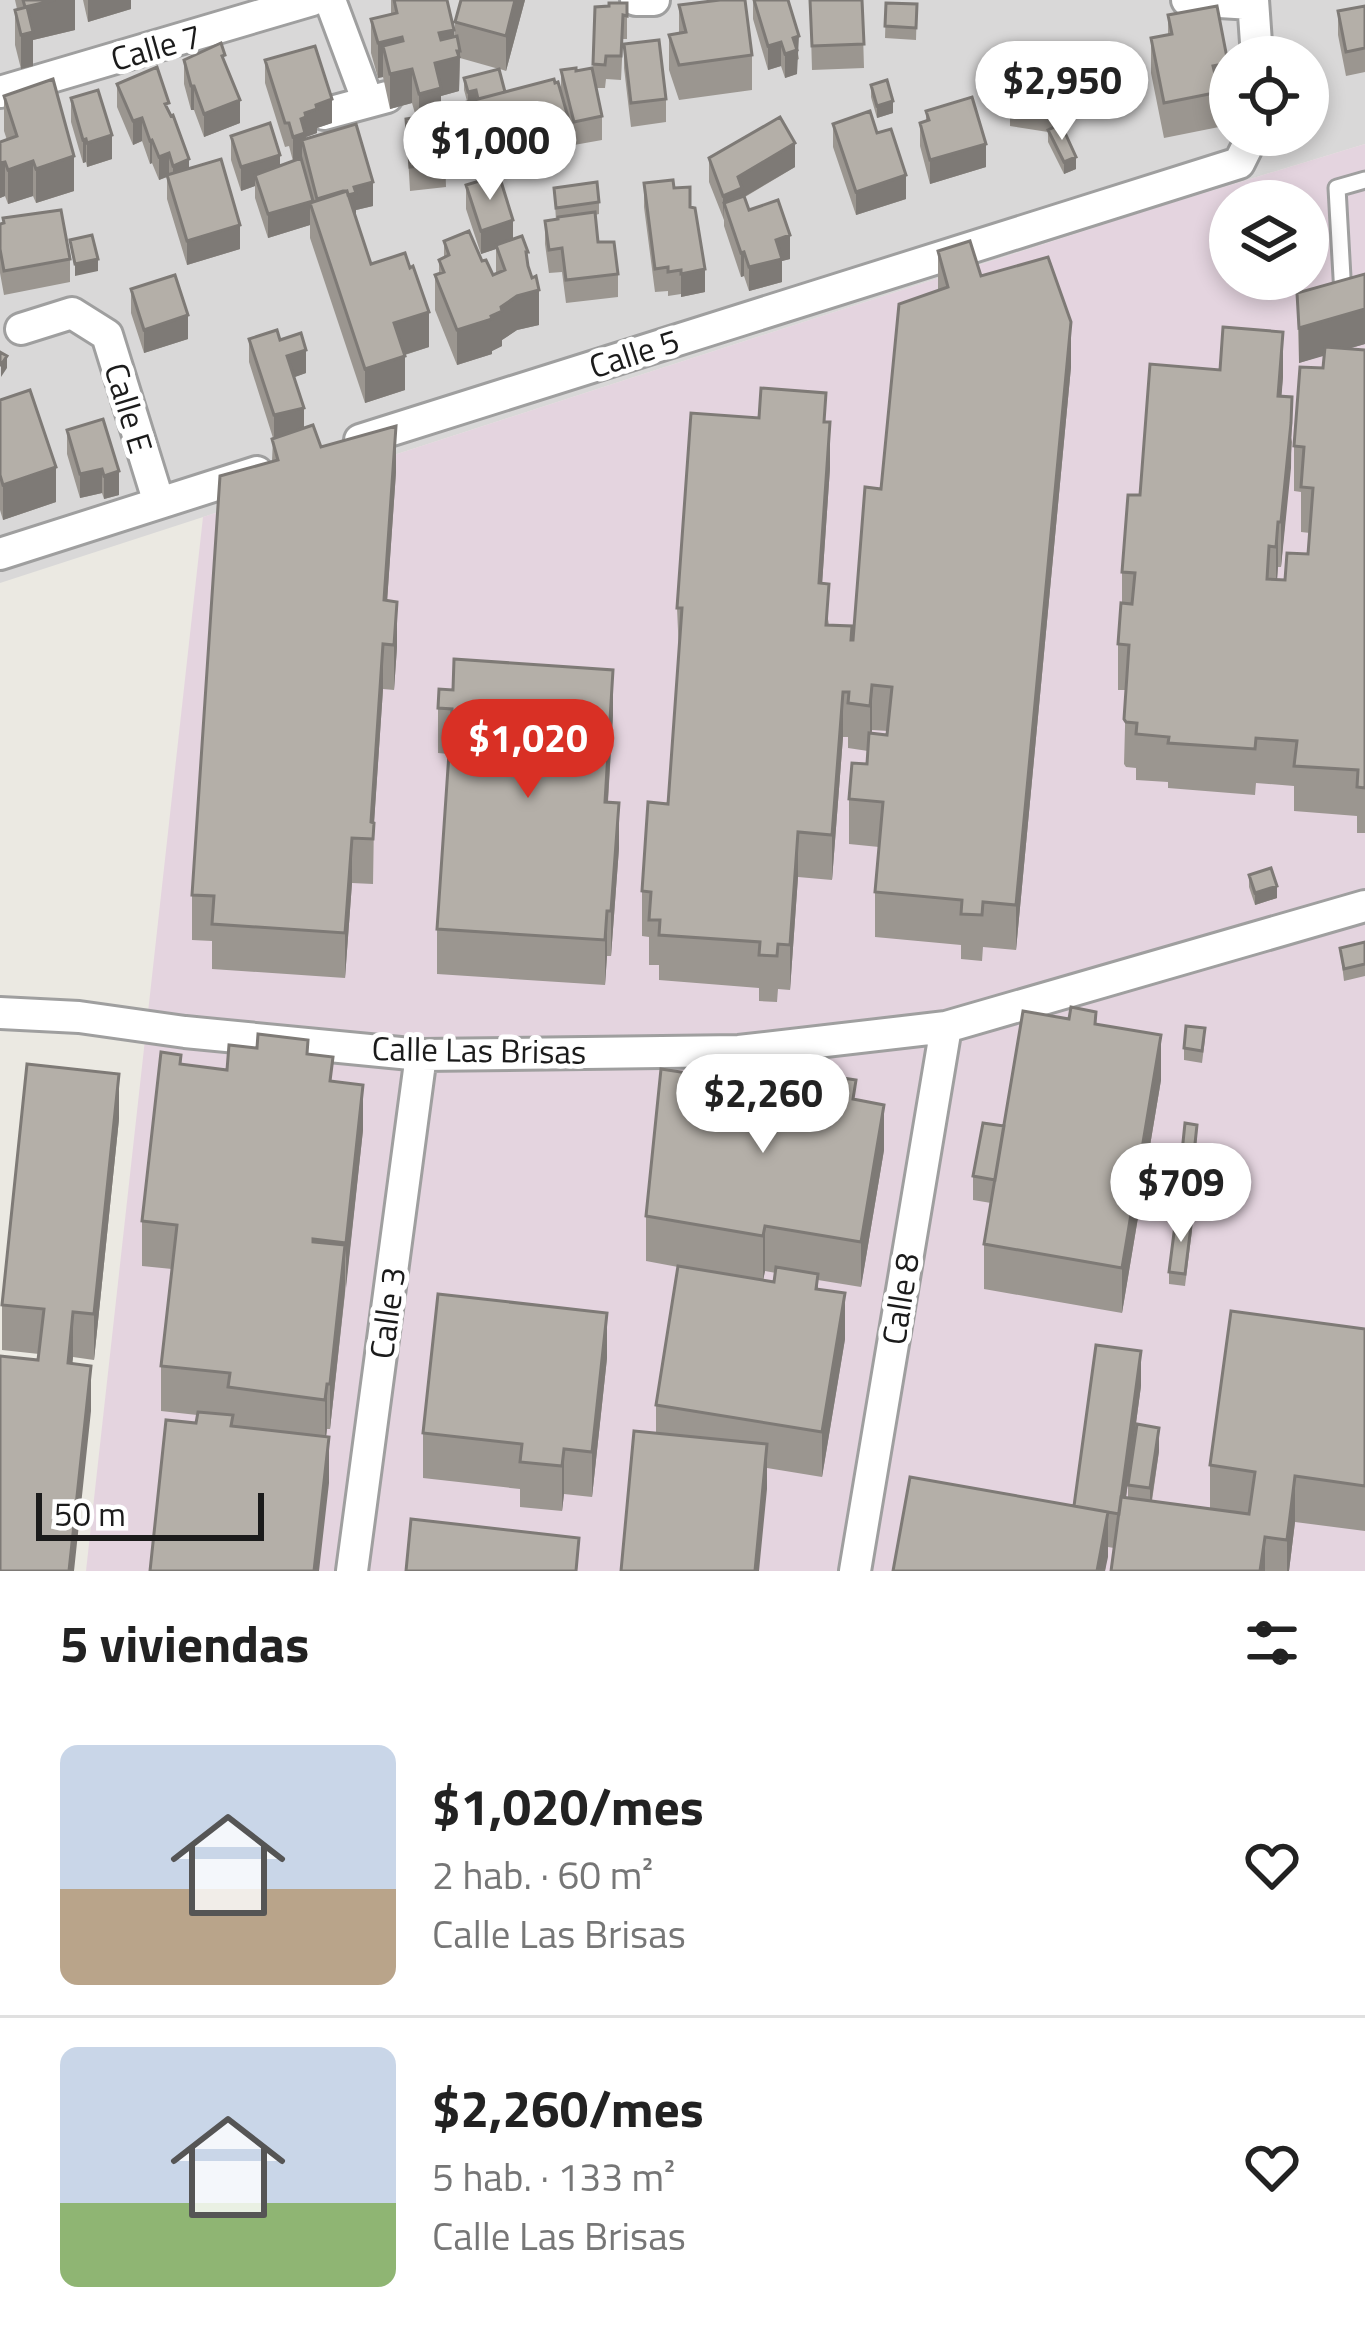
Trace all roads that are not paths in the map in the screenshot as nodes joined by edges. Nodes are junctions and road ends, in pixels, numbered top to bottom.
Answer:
1 (312, 0) edge
2 (330, 0) edge
3 (636, 0) edge
4 (654, 0) edge
5 (1186, 0) edge
6 (1252, 2) edge
7 (272, 6) edge
8 (1255, 36) edge
9 (0, 92) edge
10 (324, 114) edge
11 (1242, 156) edge
12 (1365, 180) edge
13 (1365, 290) edge
14 (21, 328) dead end
15 (339, 446) edge
16 (294, 461) edge
17 (159, 503) junction
18 (0, 554) edge
19 (1365, 906) edge
20 (0, 1013) edge
21 (946, 1027) junction
22 (422, 1055) junction
23 (352, 1571) edge
24 (855, 1571) edge

1 - 7 street, Calle 7
2 - 10 street
3 - 4 street
5 - 6 street
6 - 8 street
7 - 9 street, Calle 7
11 - 15 street, Calle 5
12 - 13 lane
14 - 17 street, Calle E
16 - 17 street
17 - 18 street
19 - 21 street, Calle Las Brisas
20 - 22 street, Calle Las Brisas
21 - 22 street, Calle Las Brisas
21 - 24 street, Calle 8
22 - 23 street, Calle 3

